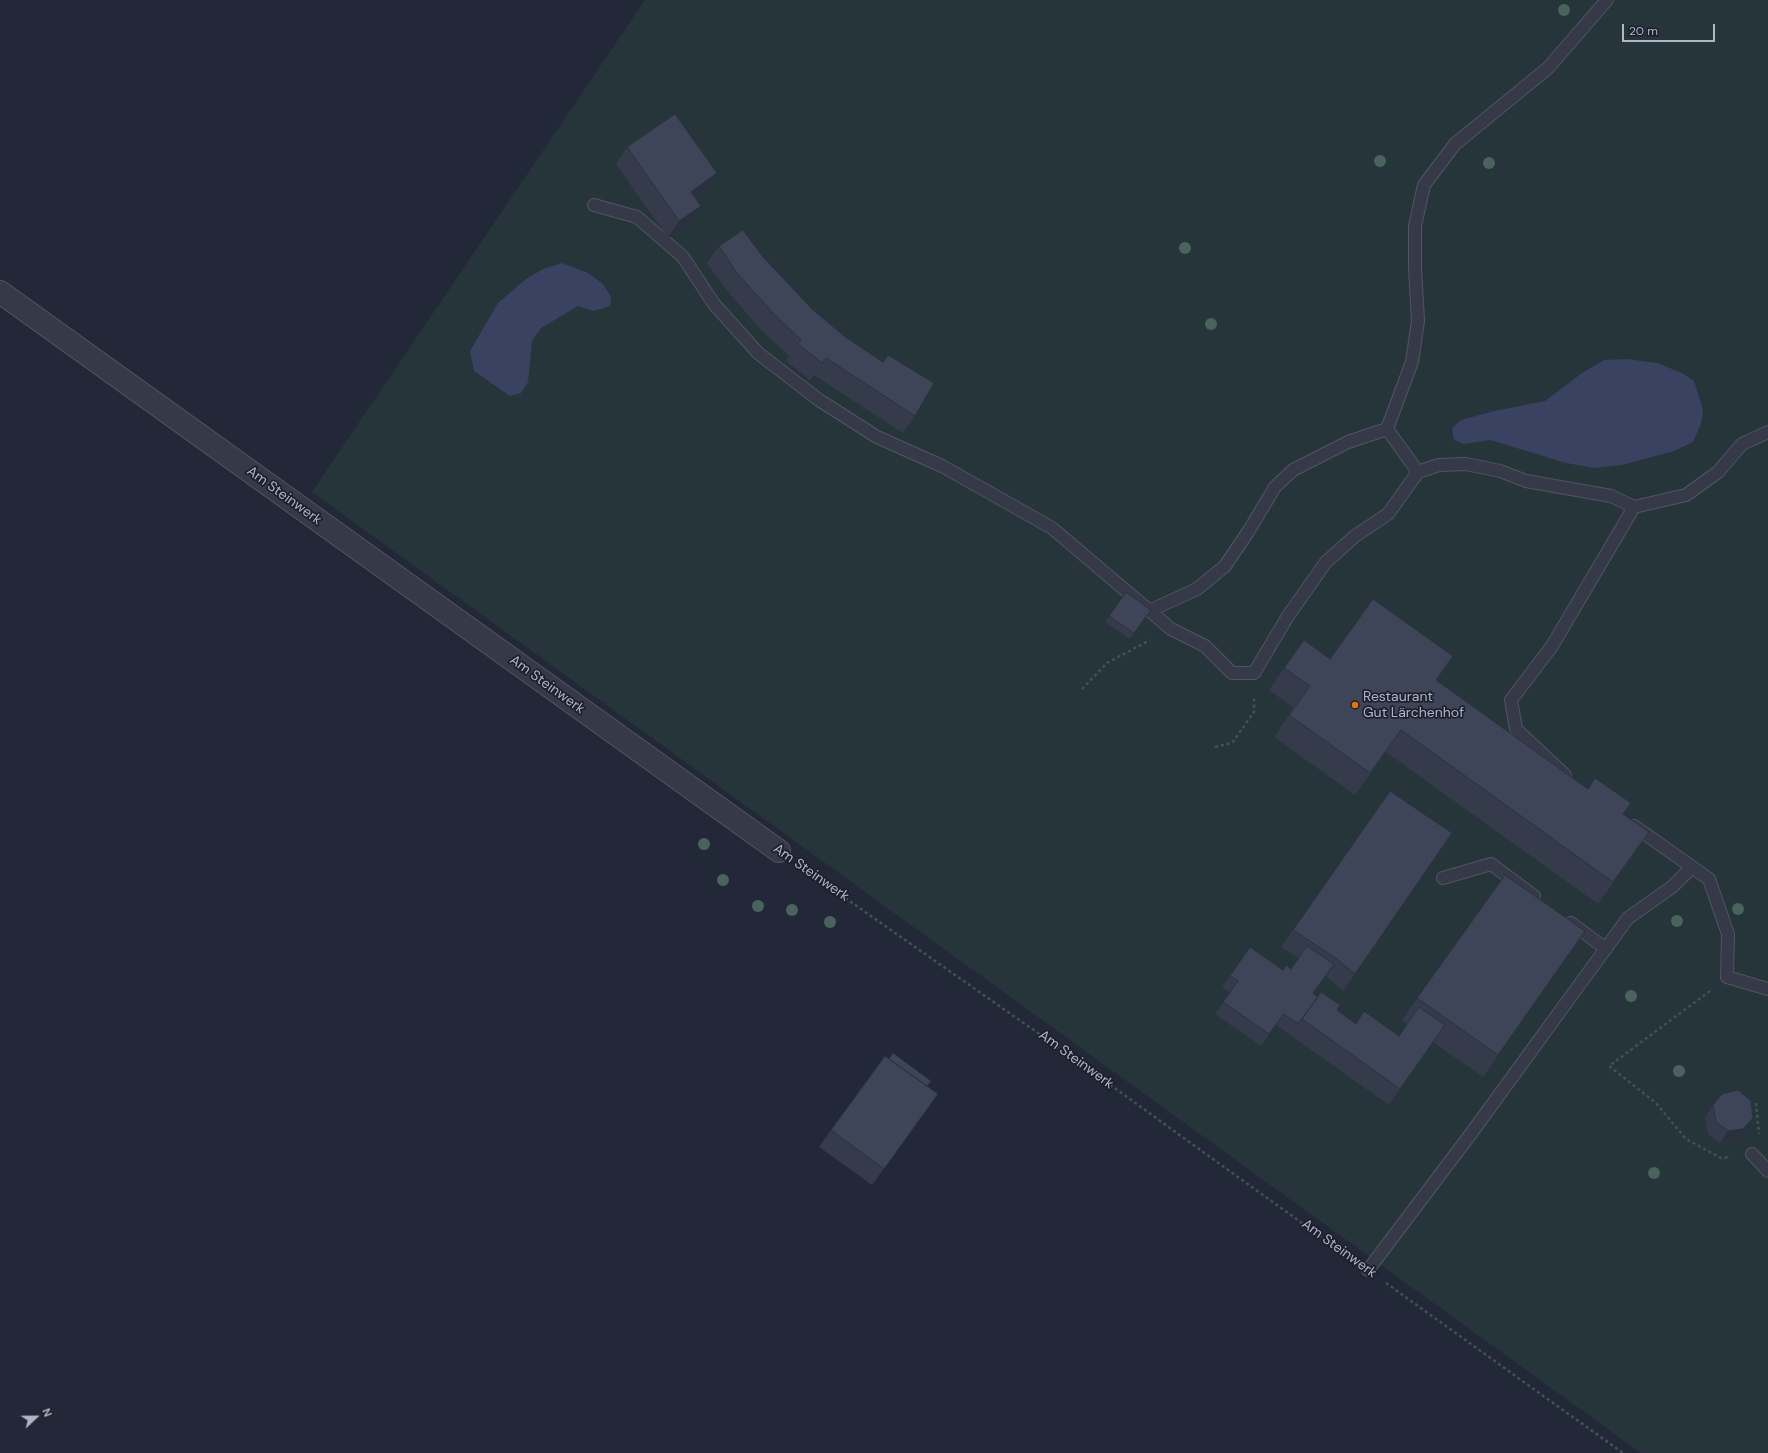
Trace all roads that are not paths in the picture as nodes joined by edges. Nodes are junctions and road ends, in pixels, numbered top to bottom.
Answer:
1 (1607, 0) edge
2 (594, 205) dead end
3 (0, 292) edge
4 (1387, 429) junction
5 (1768, 432) edge
6 (1418, 472) junction
7 (1634, 507) junction
8 (1151, 610) junction
9 (1574, 783) edge
10 (1624, 819) edge
11 (779, 851) road end
12 (1692, 867) junction
13 (1444, 878) dead end
14 (1542, 902) edge
15 (1561, 916) edge
16 (1606, 949) junction
17 (1768, 989) edge
18 (1752, 1154) road end
19 (1768, 1171) edge
20 (1368, 1270) road end

1 - 4 lane
2 - 8 lane
3 - 11 street, Am Steinwerk
4 - 6 lane
4 - 8 lane
5 - 7 lane
6 - 7 lane
6 - 8 lane
7 - 9 lane
10 - 12 lane
12 - 16 lane
12 - 17 lane
13 - 14 lane
15 - 16 lane
16 - 20 lane
18 - 19 lane

